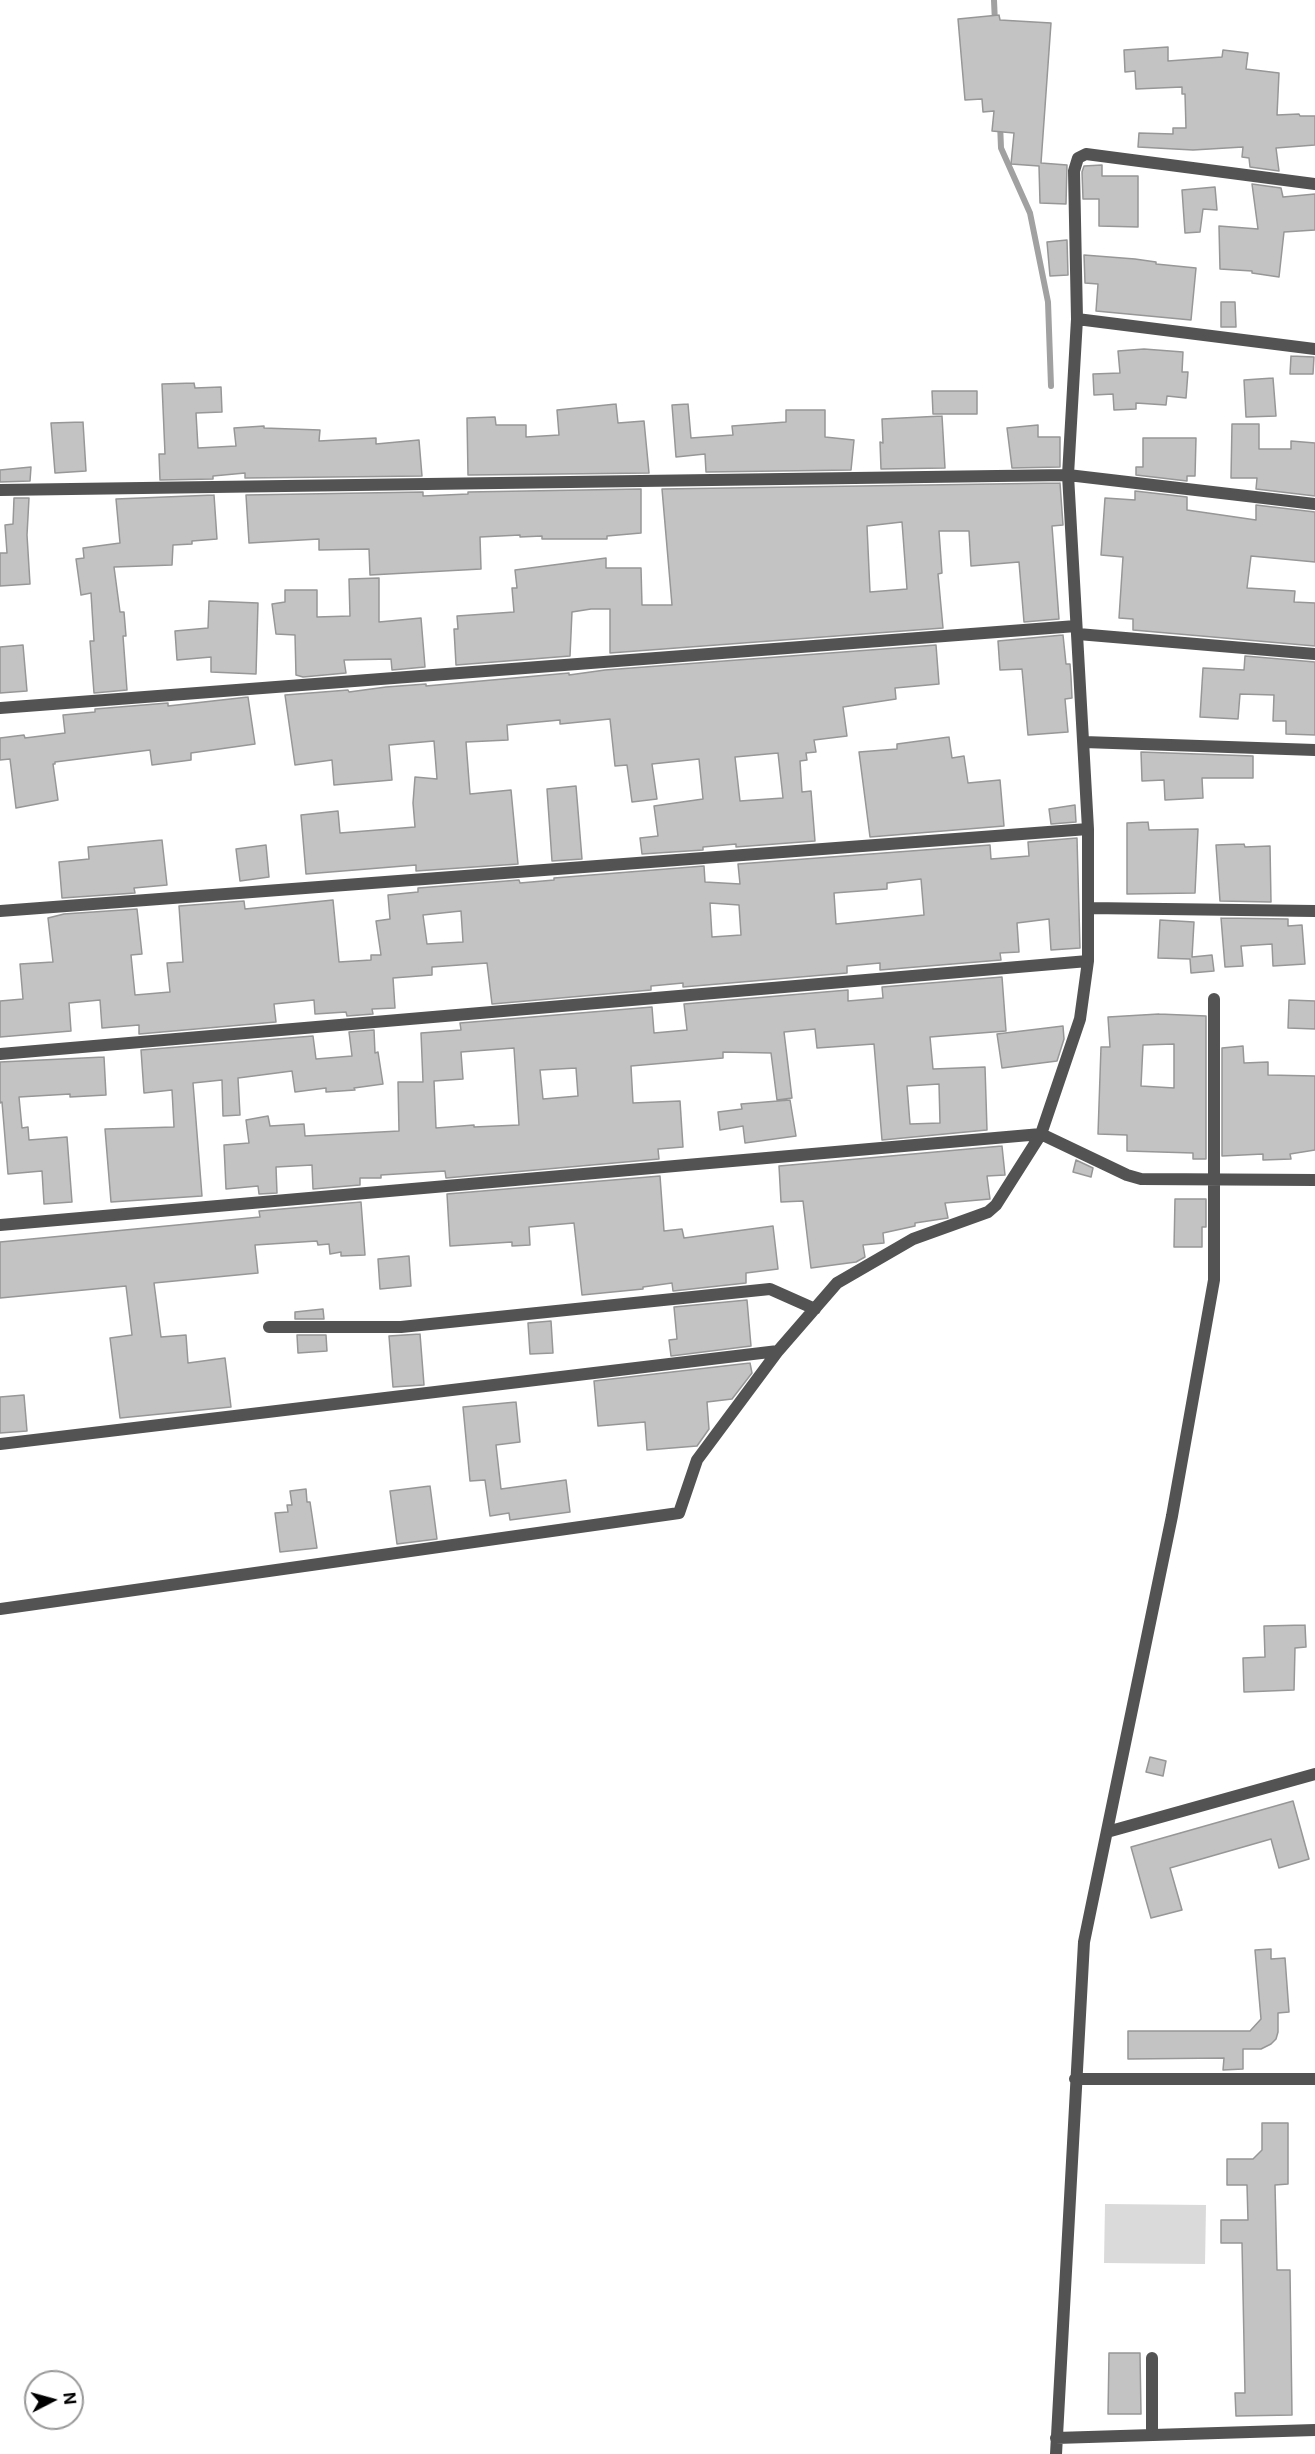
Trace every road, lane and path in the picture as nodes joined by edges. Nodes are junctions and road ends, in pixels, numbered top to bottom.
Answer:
1 (1315, 184) edge
2 (1077, 319) junction
3 (1315, 349) edge
4 (1068, 475) junction
5 (0, 490) edge
6 (1315, 504) edge
7 (1077, 630) junction
8 (1315, 654) edge
9 (0, 708) edge
10 (1084, 742) junction
11 (1315, 750) edge
12 (1088, 829) junction
13 (1089, 908) junction
14 (0, 911) edge
15 (1315, 911) edge
16 (1088, 961) junction
17 (1214, 999) dead end
18 (0, 1054) edge
19 (1041, 1134) junction
20 (1214, 1179) junction
21 (1315, 1180) edge
22 (0, 1225) edge
23 (814, 1309) junction
24 (269, 1327) dead end
25 (778, 1351) junction
26 (0, 1444) edge
27 (0, 1609) edge
28 (1315, 1774) edge
29 (1107, 1832) junction
30 (1076, 2079) junction
31 (1315, 2079) edge
32 (1152, 2358) dead end
33 (1315, 2430) edge
34 (1152, 2435) junction
35 (1056, 2438) junction
36 (1056, 2454) edge

1 - 2 street
2 - 3 street
2 - 4 street
4 - 5 street
4 - 6 street
4 - 7 street
7 - 8 street
7 - 9 street
7 - 10 street
10 - 11 street
10 - 12 street
12 - 13 street
12 - 14 street
13 - 15 street
13 - 16 street
16 - 18 street
16 - 19 street
17 - 20 street
19 - 20 street
19 - 22 street
19 - 23 street
20 - 21 street
20 - 29 street
23 - 24 street
23 - 25 street
25 - 26 street
25 - 27 street
28 - 29 street
29 - 30 street
30 - 31 street
30 - 35 street
32 - 34 street
33 - 34 street
34 - 35 street
35 - 36 street

